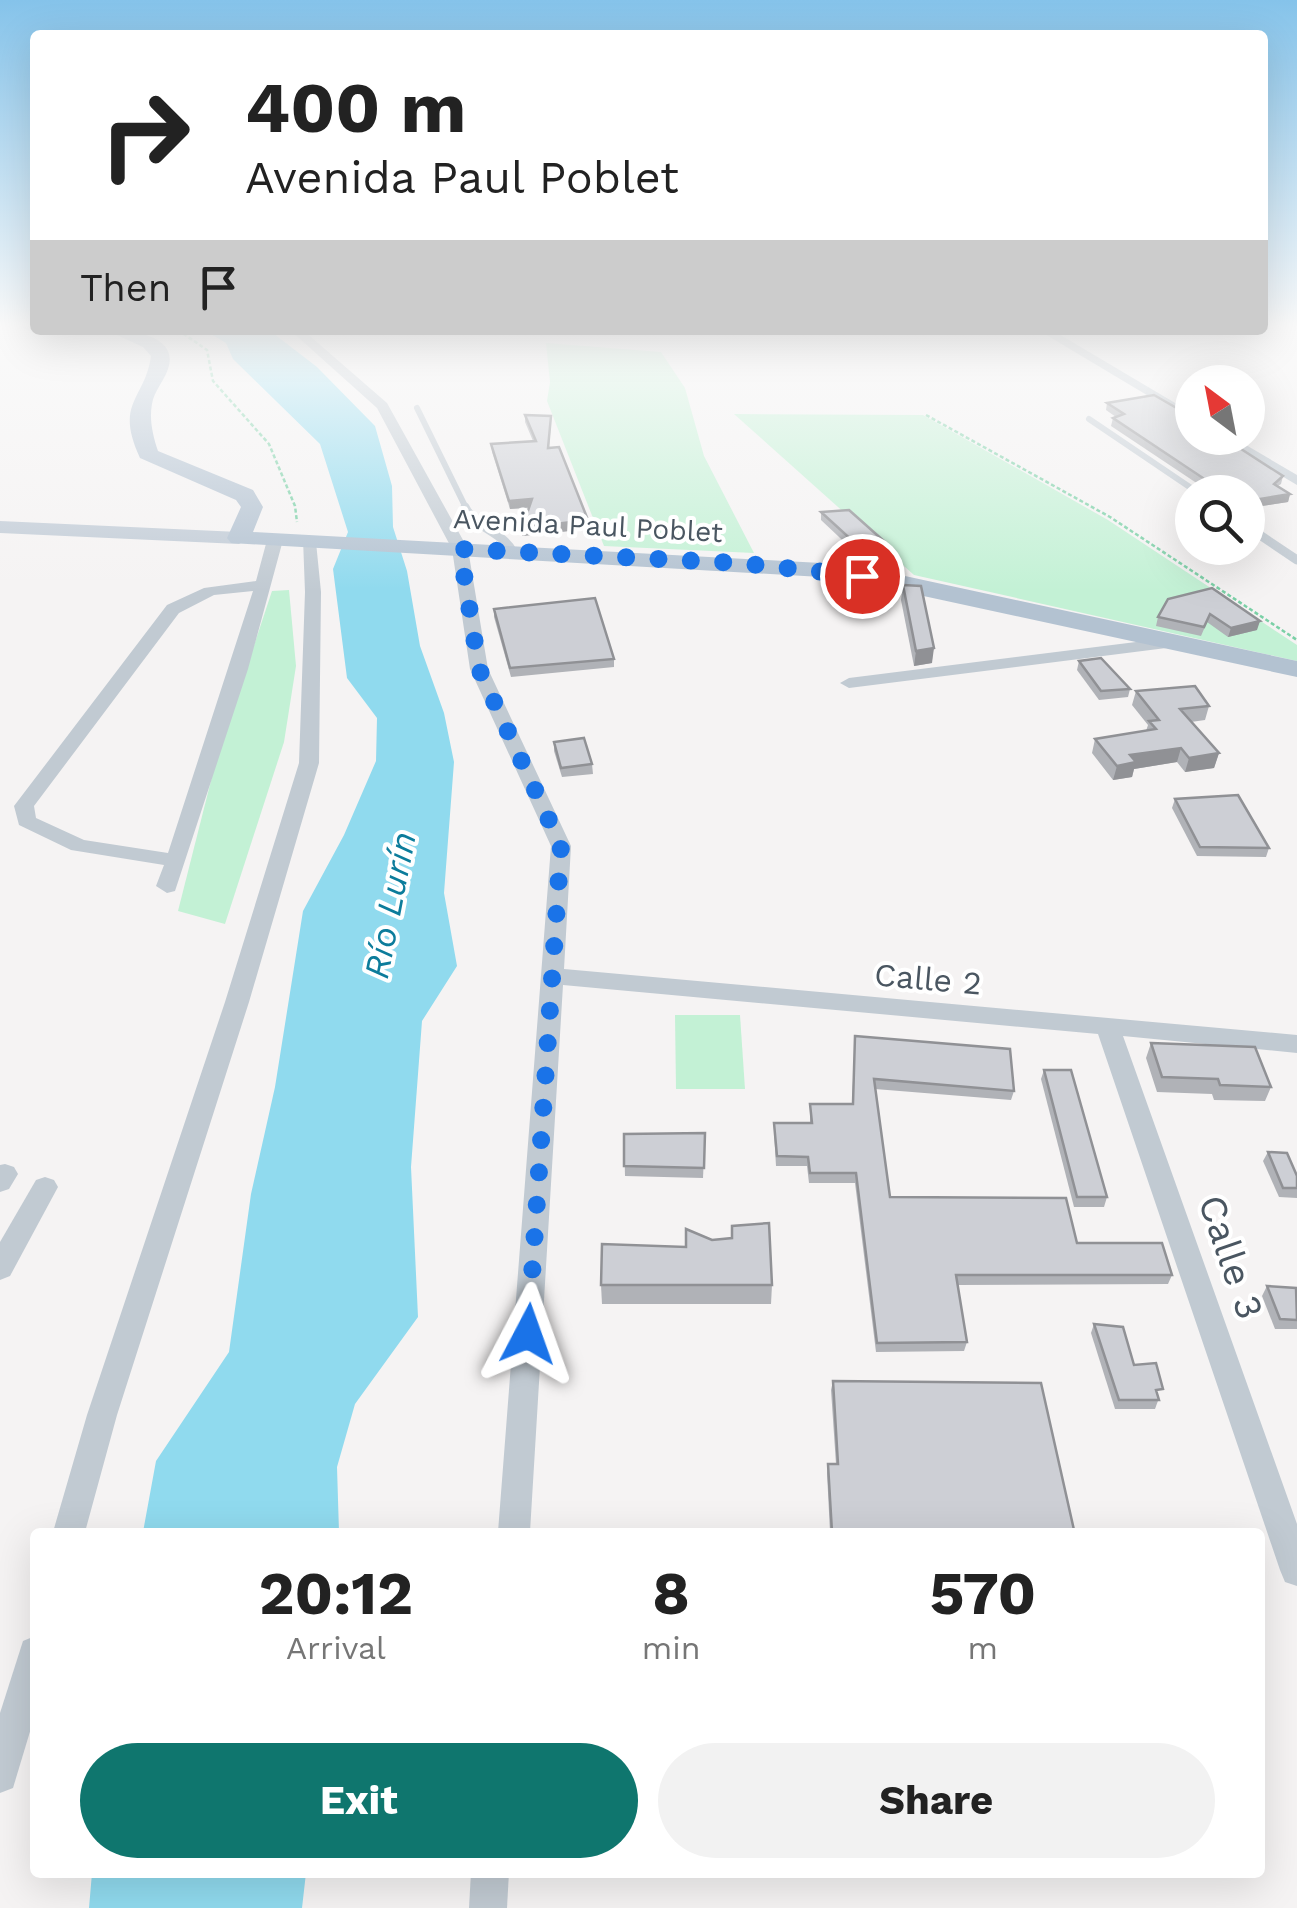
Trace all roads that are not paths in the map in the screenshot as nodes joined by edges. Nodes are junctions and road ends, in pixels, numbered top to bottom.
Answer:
1 (142, 413) edge
2 (385, 413) edge
3 (419, 413) edge
4 (1089, 419) dead end
5 (1253, 455) edge
6 (1175, 477) edge
7 (1297, 481) edge
8 (0, 528) edge
9 (239, 538) junction
10 (1265, 538) edge
11 (299, 541) junction
12 (452, 548) junction
13 (513, 552) junction
14 (1297, 560) edge
15 (262, 585) junction
16 (1176, 642) junction
17 (1297, 670) edge
18 (849, 683) dead end
19 (176, 860) junction
20 (167, 886) dead end
21 (554, 976) junction
22 (1108, 1028) junction
23 (1297, 1044) edge
24 (46, 1186) dead end
25 (0, 1268) edge
26 (70, 1528) edge
27 (514, 1528) edge
28 (1297, 1570) edge
29 (30, 1671) edge
30 (0, 1774) edge
31 (490, 1878) edge
32 (488, 1908) edge

1 - 9 main road
2 - 12 street
3 - 13 lane
4 - 6 lane
5 - 7 street
8 - 9 main road
9 - 11 main road, Avenida Paul Poblet
10 - 14 lane
11 - 12 main road, Avenida Paul Poblet
11 - 15 street
11 - 26 street
12 - 13 main road, Avenida Paul Poblet
12 - 21 street
13 - 16 main road, Avenida Paul Poblet
15 - 19 street
15 - 19 street
16 - 17 main road, Avenida Paul Poblet
16 - 18 street
19 - 20 street
21 - 22 street, Calle 2
21 - 27 street
22 - 23 street, Calle 2
22 - 28 street, Calle 3
24 - 25 street
29 - 30 street
31 - 32 street

